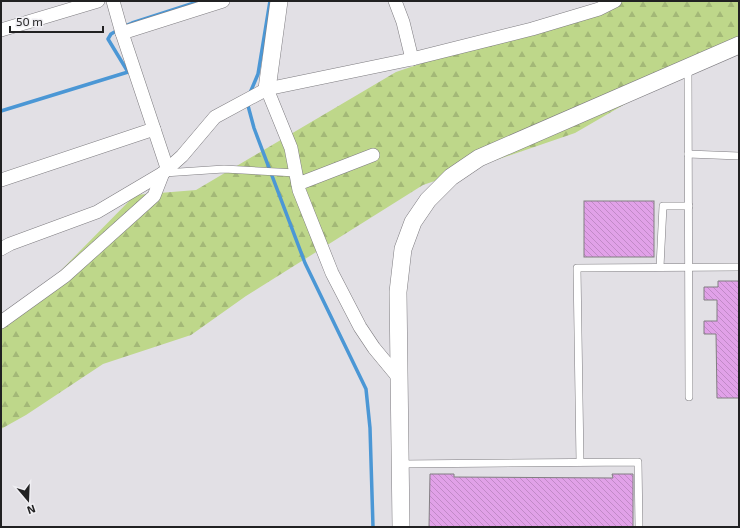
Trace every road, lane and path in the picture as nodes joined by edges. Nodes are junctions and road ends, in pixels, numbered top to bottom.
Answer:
1 (98, 1) edge
2 (113, 1) edge
3 (222, 1) edge
4 (279, 1) edge
5 (395, 1) edge
6 (615, 1) edge
7 (1, 30) edge
8 (122, 34) junction
9 (739, 45) edge
10 (412, 59) junction
11 (688, 67) junction
12 (267, 89) junction
13 (154, 129) junction
14 (688, 154) junction
15 (373, 155) dead end
16 (739, 156) edge
17 (165, 171) junction
18 (297, 179) junction
19 (1, 180) edge
20 (688, 206) junction
21 (1, 249) edge
22 (689, 267) junction
23 (739, 267) edge
24 (660, 268) junction
25 (1, 322) edge
26 (398, 376) junction
27 (689, 397) dead end
28 (580, 462) junction
29 (400, 464) junction
30 (401, 527) edge
31 (640, 527) edge

1 - 7 street
2 - 8 street
3 - 8 street
4 - 12 street
5 - 10 street
6 - 10 street
8 - 13 street
9 - 11 street
10 - 12 street
11 - 14 lane
11 - 26 street
12 - 17 street
12 - 18 street
13 - 17 street
13 - 19 street
14 - 16 lane
14 - 20 lane
15 - 18 street
17 - 18 lane
17 - 21 street
17 - 25 street
18 - 26 street
20 - 22 lane
20 - 24 lane
22 - 23 lane
22 - 24 lane
22 - 27 lane
24 - 28 lane
26 - 29 street
28 - 29 lane
28 - 31 lane
29 - 30 street

